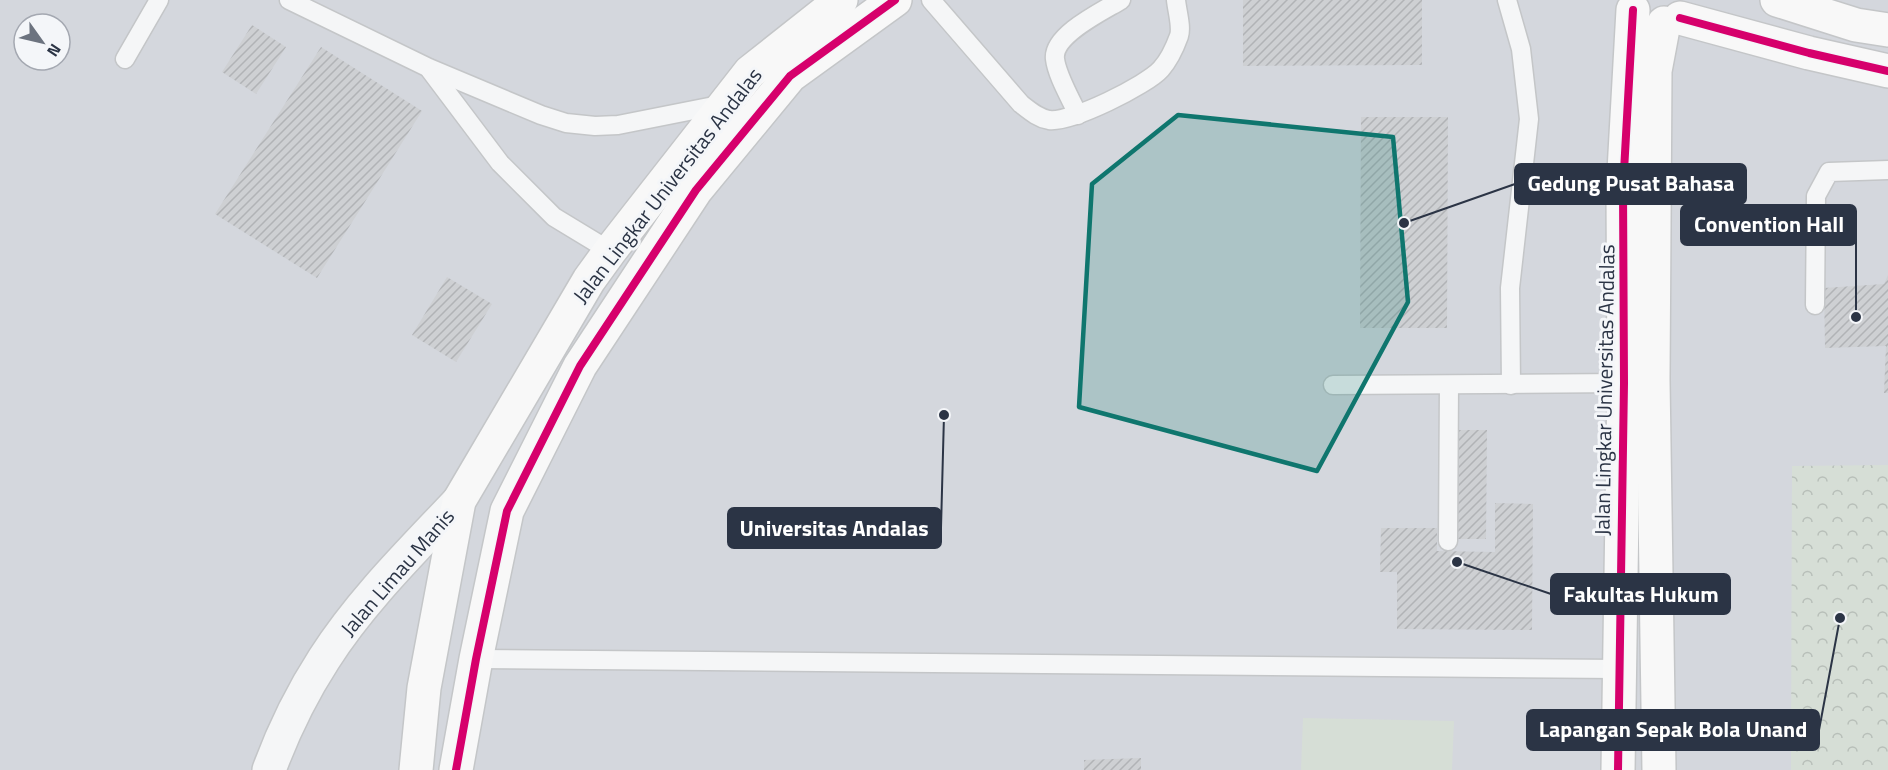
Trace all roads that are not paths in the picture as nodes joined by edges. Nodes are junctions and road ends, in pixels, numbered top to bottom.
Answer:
1 (159, 0) edge
2 (290, 0) edge
3 (895, 0) edge
4 (931, 0) edge
5 (1121, 0) edge
6 (1176, 0) edge
7 (1507, 0) edge
8 (1777, 0) edge
9 (1631, 5) edge
10 (831, 7) edge
11 (1680, 14) edge
12 (1888, 30) edge
13 (845, 37) junction
14 (125, 59) dead end
15 (429, 68) junction
16 (1888, 71) edge
17 (725, 104) junction
18 (1078, 115) junction
19 (1888, 170) edge
20 (610, 251) junction
21 (1815, 304) dead end
22 (1624, 383) junction
23 (1332, 385) dead end
24 (1449, 385) junction
25 (1511, 385) junction
26 (459, 501) junction
27 (1448, 541) dead end
28 (476, 660) junction
29 (1618, 669) junction
30 (269, 770) edge
31 (416, 770) edge
32 (456, 770) edge
33 (1618, 770) edge
34 (1659, 770) edge

1 - 14 lane
2 - 15 lane
3 - 13 street, Jalan Lingkar Universitas Andalas
4 - 18 lane
5 - 18 lane
6 - 18 lane
7 - 25 lane
8 - 12 street
9 - 11 street
9 - 22 street, Jalan Lingkar Universitas Andalas
10 - 13 street
10 - 17 street, Jalan Lingkar Universitas Andalas
11 - 16 street
11 - 34 street
13 - 28 street, Jalan Lingkar Universitas Andalas
15 - 17 lane
15 - 20 lane
17 - 20 street, Jalan Lingkar Universitas Andalas
19 - 21 lane
20 - 26 street, Jalan Lingkar Universitas Andalas
22 - 25 lane
22 - 29 street, Jalan Lingkar Universitas Andalas
23 - 24 lane
24 - 25 lane
24 - 27 lane
26 - 30 street, Jalan Limau Manis
26 - 31 street, Jalan Lingkar Universitas Andalas
28 - 29 lane
28 - 32 street, Jalan Lingkar Universitas Andalas
29 - 33 street, Jalan Lingkar Universitas Andalas

